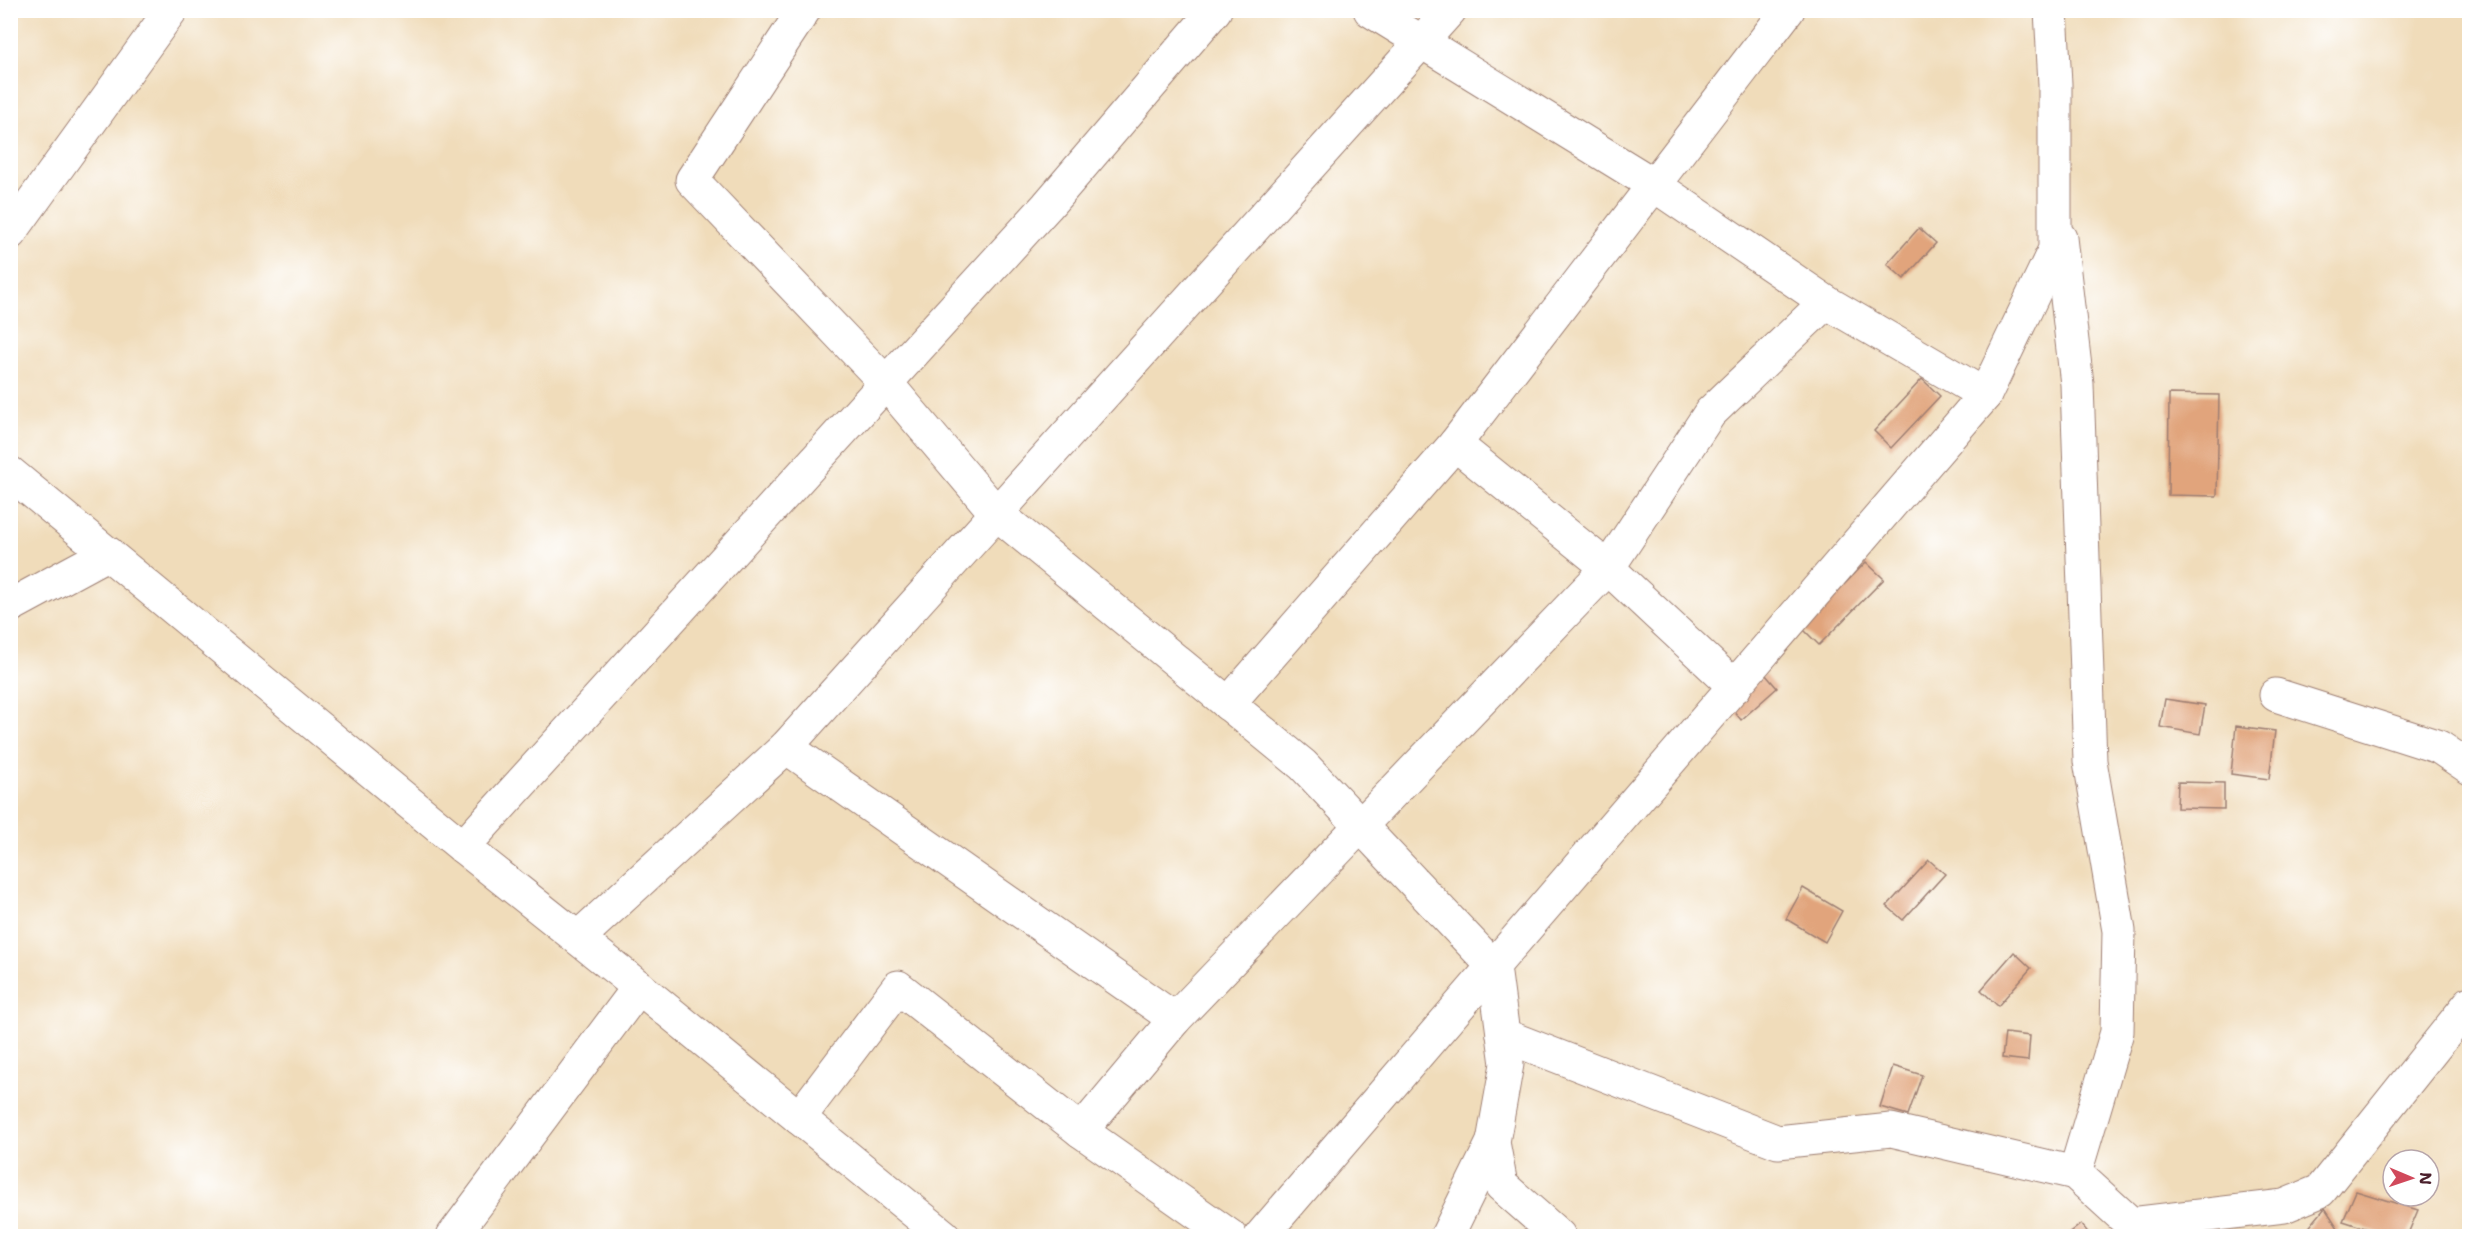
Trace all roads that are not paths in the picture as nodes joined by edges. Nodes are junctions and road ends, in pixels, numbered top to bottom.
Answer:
1 (171, 10) edge
2 (1215, 10) edge
3 (1370, 10) edge
4 (1450, 10) edge
5 (1788, 10) edge
6 (2051, 10) edge
7 (799, 13) edge
8 (1420, 44) junction
9 (1654, 185) junction
10 (2055, 201) junction
11 (10, 233) edge
12 (1826, 302) junction
13 (886, 383) junction
14 (1985, 395) junction
15 (1455, 444) junction
16 (10, 473) edge
17 (996, 513) junction
18 (108, 553) junction
19 (1608, 568) junction
20 (10, 606) edge
21 (1735, 687) junction
22 (2276, 695) dead end
23 (1228, 704) junction
24 (786, 747) junction
25 (2469, 768) edge
26 (1359, 825) junction
27 (463, 847) junction
28 (578, 938) junction
29 (1494, 966) junction
30 (639, 987) junction
31 (2469, 1003) edge
32 (1175, 1019) junction
33 (1503, 1035) junction
34 (799, 1118) junction
35 (1081, 1131) junction
36 (1493, 1142) junction
37 (2075, 1173) junction
38 (2125, 1230) edge
39 (453, 1236) edge
40 (944, 1236) edge
41 (1230, 1236) edge
42 (1262, 1236) edge
43 (1447, 1236) edge
44 (1559, 1236) edge

1 - 11 street
2 - 13 street
3 - 8 street
4 - 8 street
5 - 9 street
6 - 10 street
7 - 13 street
8 - 9 street
8 - 17 street
9 - 12 street
9 - 15 street
10 - 14 street
10 - 37 street
12 - 14 street
12 - 19 street
13 - 17 street
13 - 27 street
14 - 21 street
15 - 19 street
15 - 23 street
16 - 18 street
17 - 23 street
17 - 24 street
18 - 20 street
18 - 27 street
19 - 21 street
19 - 26 street
21 - 29 street
22 - 25 street
23 - 26 street
24 - 28 street
24 - 32 street
26 - 29 street
26 - 32 street
27 - 28 street
28 - 30 street
29 - 33 street
29 - 42 street
30 - 34 street
30 - 39 street
31 - 38 street
32 - 35 street
33 - 36 street
33 - 37 street
34 - 35 street
34 - 40 street
35 - 41 street
36 - 43 street
36 - 44 street
37 - 38 street

